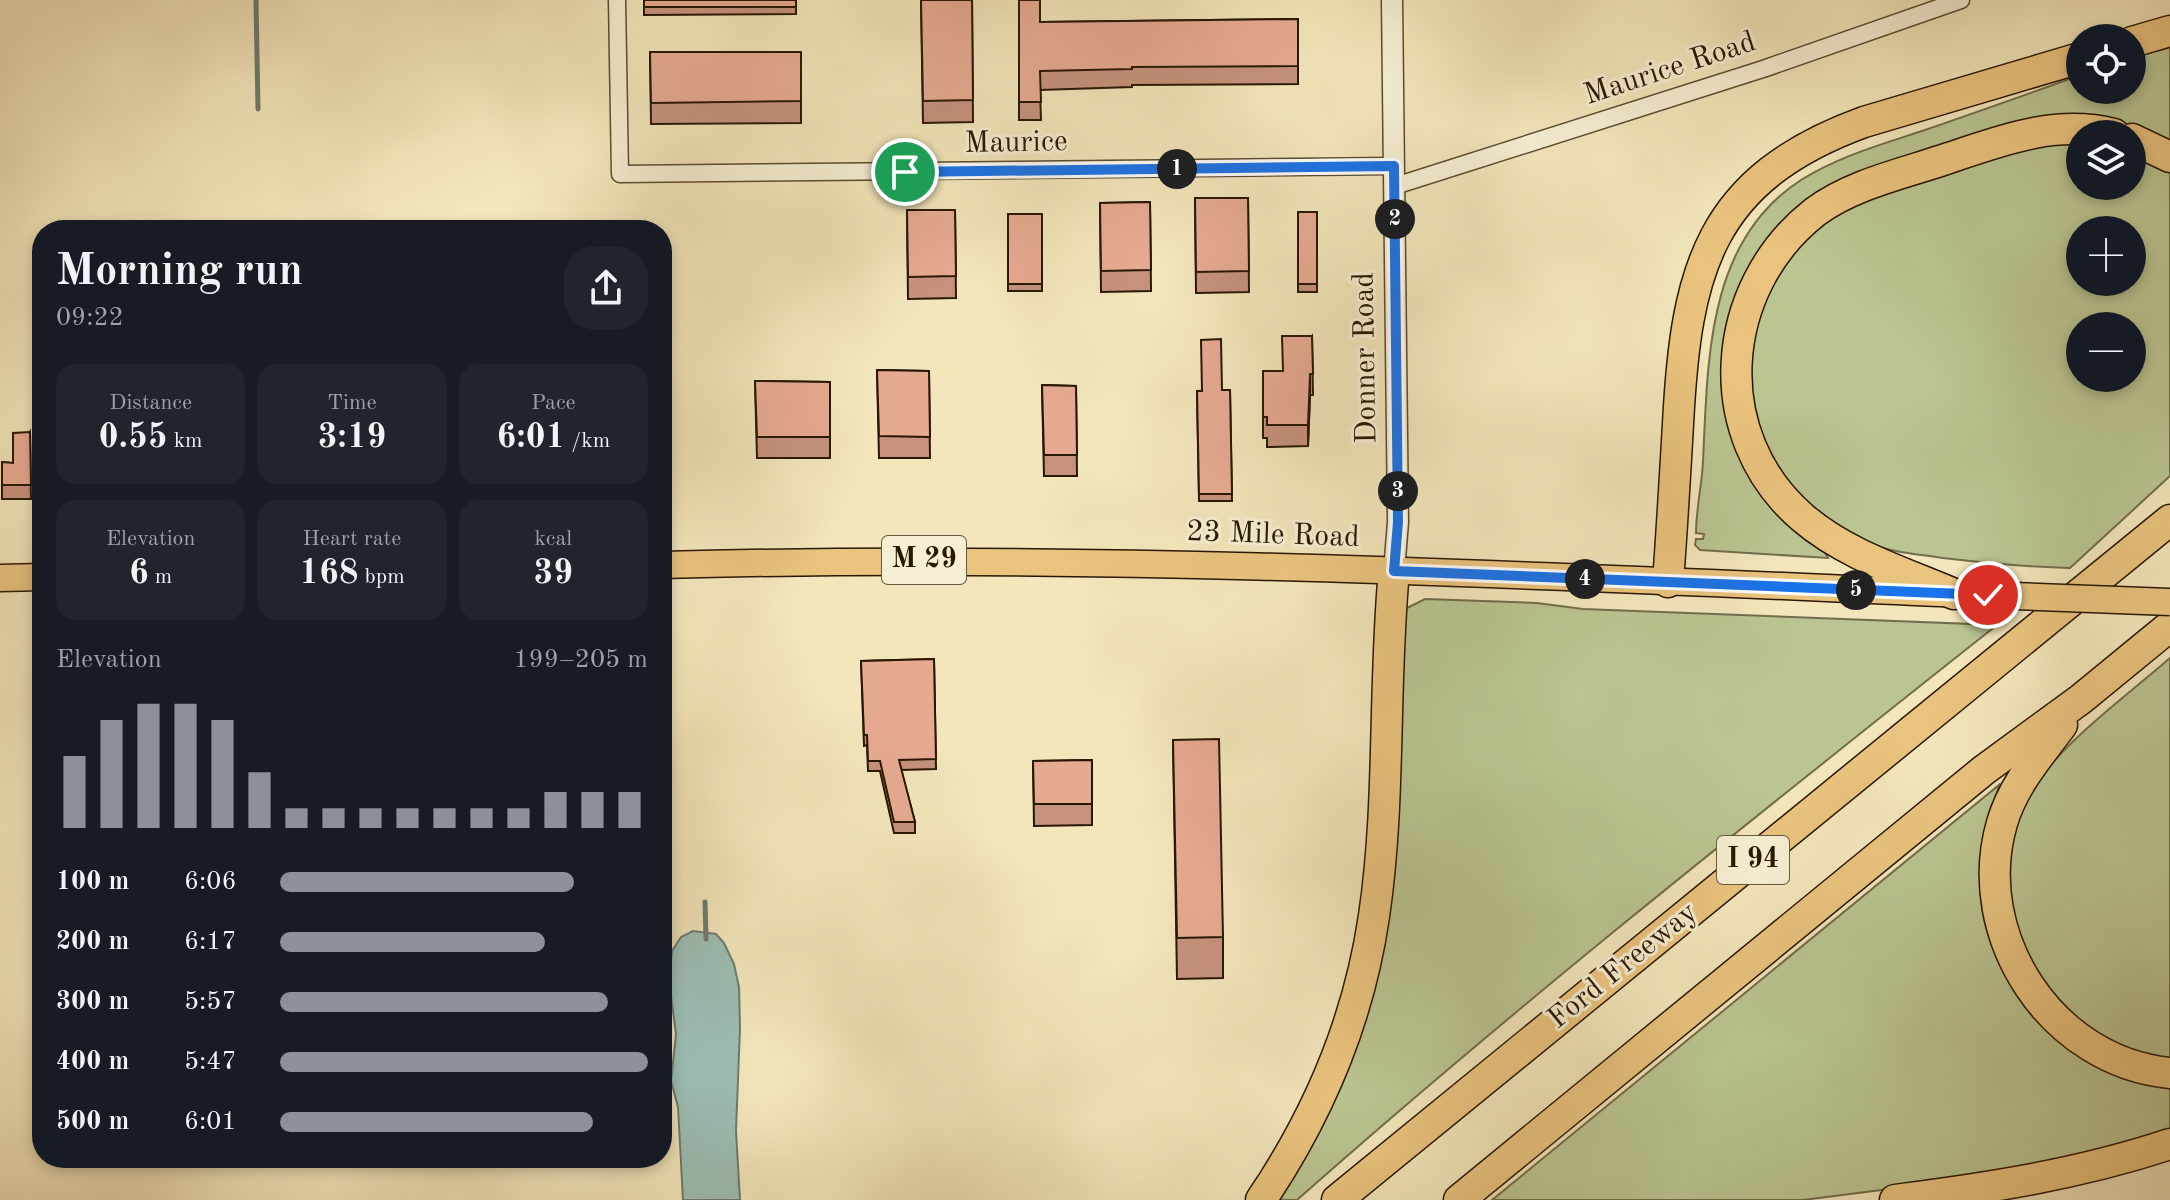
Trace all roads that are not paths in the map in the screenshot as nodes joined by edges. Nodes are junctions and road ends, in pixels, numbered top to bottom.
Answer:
1 (617, 0) edge
2 (1392, 0) edge
3 (1961, 0) edge
4 (1925, 5) edge
5 (2170, 31) edge
6 (2146, 38) edge
7 (2066, 62) edge
8 (2066, 128) edge
9 (2146, 146) edge
10 (2170, 157) edge
11 (1395, 176) junction
12 (2170, 520) edge
13 (672, 565) edge
14 (1394, 571) junction
15 (32, 577) edge
16 (0, 578) edge
17 (1668, 582) junction
18 (1954, 594) junction
19 (2170, 602) edge
20 (2170, 626) edge
21 (2081, 699) junction
22 (2170, 1073) edge
23 (2170, 1144) edge
24 (1261, 1200) edge
25 (1337, 1200) edge
26 (1459, 1200) edge
27 (1895, 1200) edge

1 - 11 street, Maurice
2 - 11 street, Donner Road
3 - 4 street, Maurice Road
4 - 11 street, Maurice Road
5 - 6 highway
7 - 17 highway
8 - 18 highway
9 - 10 highway
11 - 14 street, Donner Road
12 - 25 highway, Ford Freeway / I 94
13 - 14 main road, 23 Mile Road / M 29
14 - 17 main road, 23 Mile Road / M 29
14 - 24 highway
15 - 16 main road
17 - 18 main road, 23 Mile Road / M 29
18 - 19 main road, 23 Mile Road / M 29, bridge
20 - 21 highway, I 94
21 - 22 highway
21 - 26 highway, I 94
23 - 27 highway

